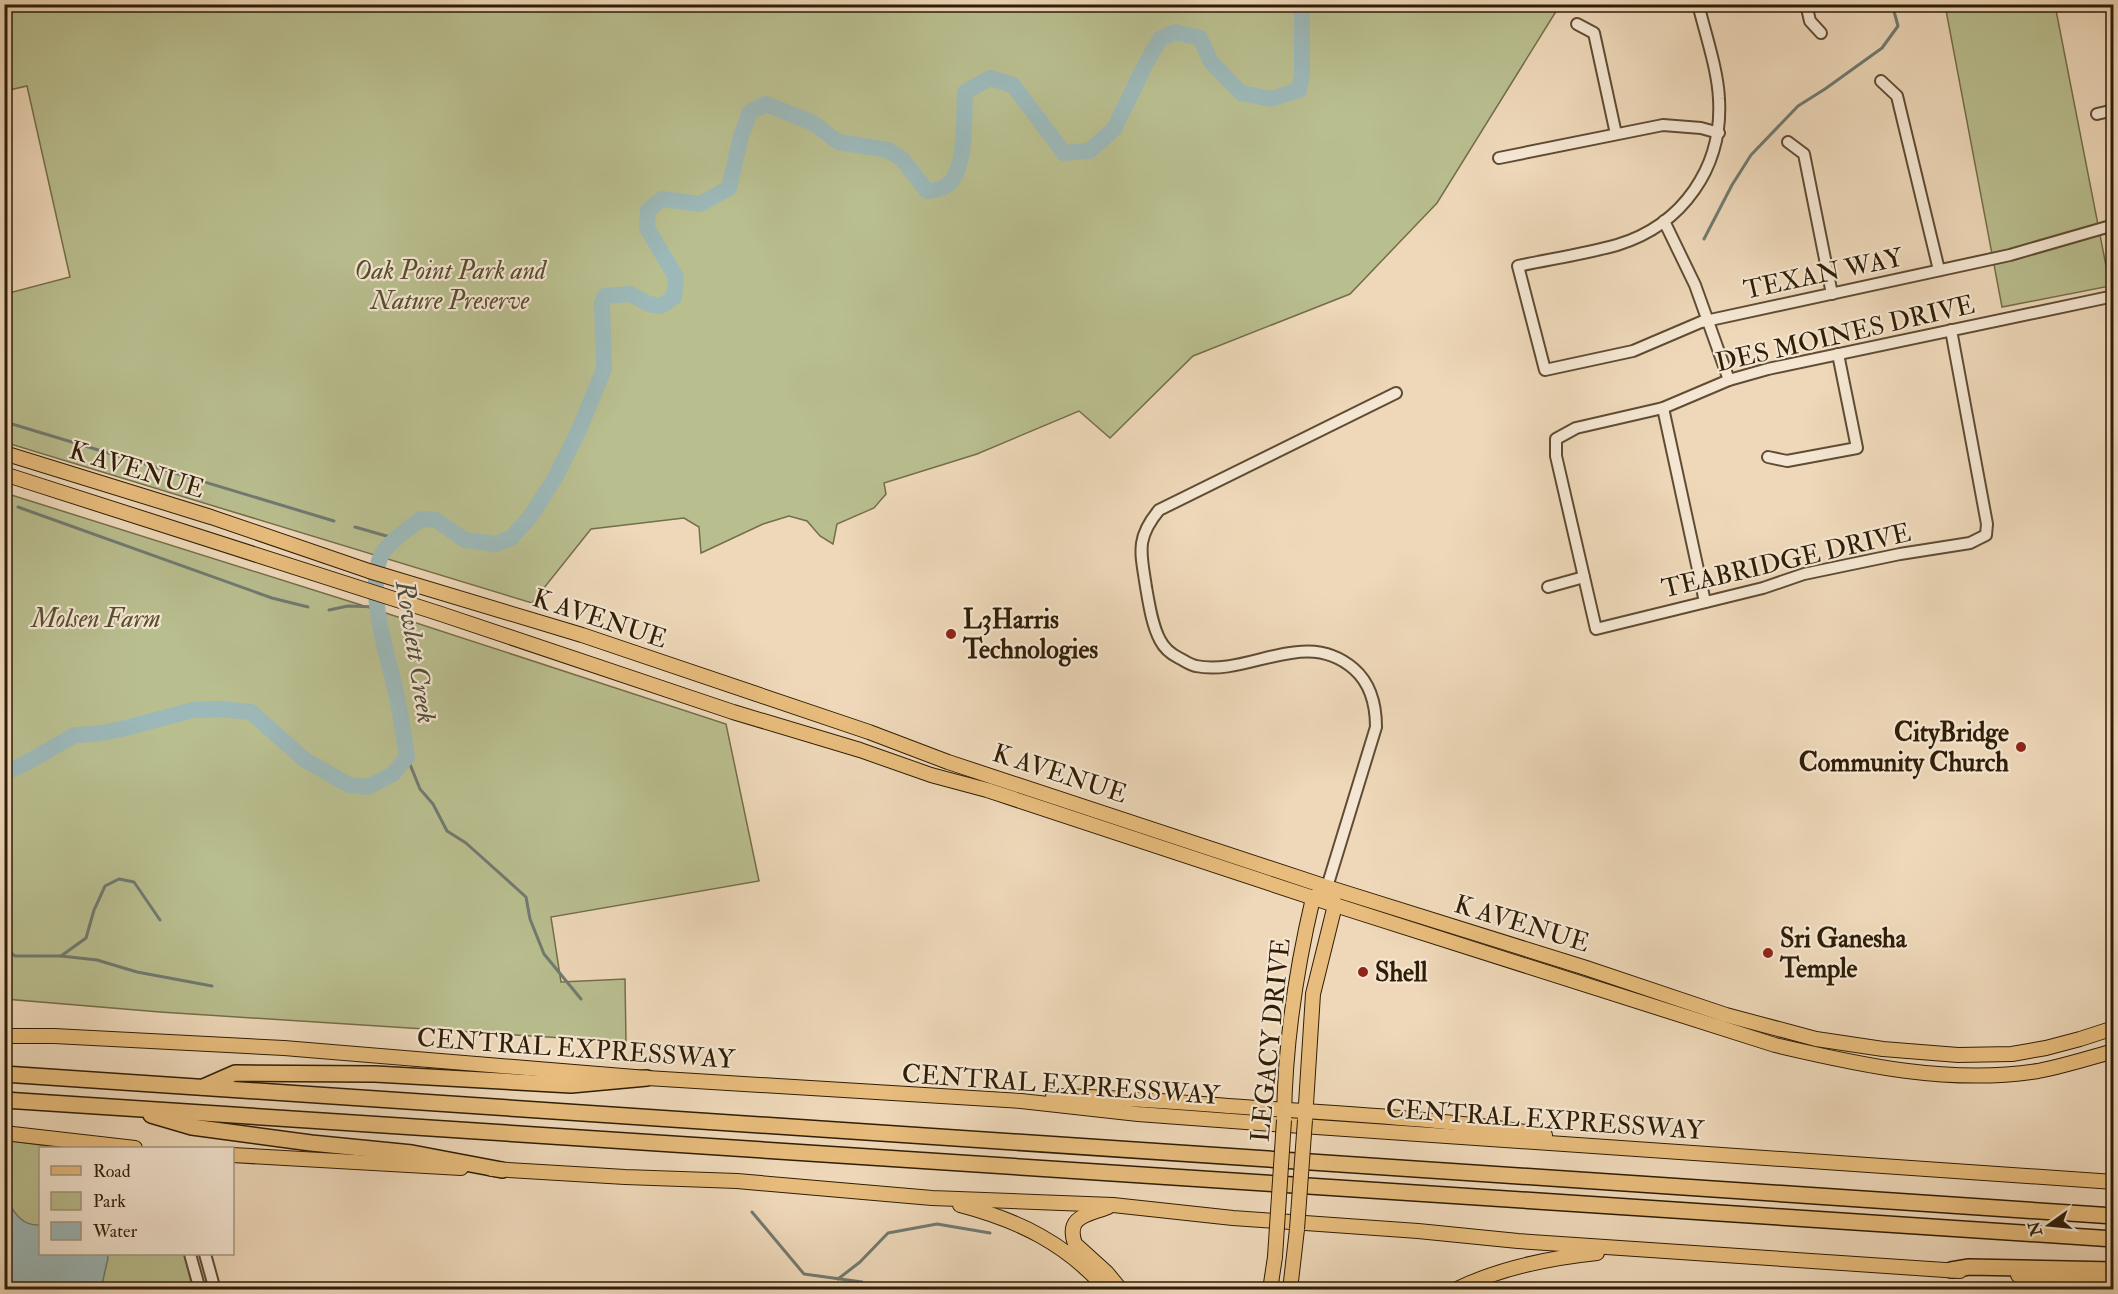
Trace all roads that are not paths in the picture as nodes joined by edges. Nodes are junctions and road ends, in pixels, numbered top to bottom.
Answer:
1 (1698, 4) edge
2 (1806, 4) edge
3 (1577, 24) dead end
4 (1821, 33) dead end
5 (1881, 81) dead end
6 (2114, 110) edge
7 (2097, 114) dead end
8 (1719, 133) junction
9 (1616, 134) junction
10 (1788, 142) dead end
11 (1498, 158) dead end
12 (1664, 221) junction
13 (2114, 225) edge
14 (1939, 270) junction
15 (1832, 294) junction
16 (2114, 296) edge
17 (1708, 321) junction
18 (1951, 330) junction
19 (1838, 354) junction
20 (1729, 380) junction
21 (1396, 393) dead end
22 (1663, 408) junction
23 (4, 453) edge
24 (1768, 457) dead end
25 (4, 474) edge
26 (1584, 577) junction
27 (1548, 587) dead end
28 (1706, 602) junction
29 (682, 669) junction
30 (675, 692) junction
31 (850, 726) junction
32 (845, 745) junction
33 (991, 775) junction
34 (987, 790) junction
35 (1327, 887) junction
36 (1313, 898) junction
37 (1335, 905) junction
38 (1464, 930) junction
39 (1458, 944) junction
40 (1586, 968) junction
41 (1581, 982) junction
42 (1294, 991) junction
43 (1313, 994) junction
44 (2114, 1028) edge
45 (4, 1036) edge
46 (2114, 1051) edge
47 (2012, 1054) junction
48 (2014, 1073) junction
49 (4, 1074) edge
50 (647, 1078) junction
51 (202, 1087) junction
52 (961, 1097) junction
53 (4, 1100) edge
54 (122, 1107) junction
55 (1284, 1115) junction
56 (1305, 1115) junction
57 (4, 1133) edge
58 (119, 1147) edge
59 (1639, 1149) junction
60 (234, 1155) edge
61 (502, 1170) junction
62 (2114, 1182) edge
63 (932, 1198) junction
64 (1113, 1205) junction
65 (2114, 1216) edge
66 (2114, 1239) edge
67 (1640, 1250) junction
68 (190, 1255) edge
69 (205, 1255) edge
70 (1951, 1270) junction
71 (2114, 1270) edge
72 (2114, 1281) edge
73 (200, 1290) edge
74 (215, 1290) edge
75 (1107, 1290) edge
76 (1121, 1290) edge
77 (1270, 1290) edge
78 (1290, 1290) edge
79 (1455, 1290) edge

1 - 8 street
2 - 4 street
3 - 9 street
5 - 14 street
6 - 7 street
8 - 9 street
8 - 12 street
9 - 11 street
10 - 15 street
12 - 17 street
12 - 17 street, TEXAN WAY
13 - 14 street, TEXAN WAY
14 - 15 street, TEXAN WAY
15 - 17 street, TEXAN WAY
16 - 18 street, DES MOINES DRIVE
17 - 20 street
18 - 19 street, DES MOINES DRIVE
18 - 28 street, TEABRIDGE DRIVE
19 - 20 street, DES MOINES DRIVE
19 - 24 street
20 - 22 street, DES MOINES DRIVE
21 - 35 street
22 - 26 street, DES MOINES DRIVE
22 - 28 street
23 - 29 main road, K AVENUE
25 - 30 main road, K AVENUE
26 - 27 street
26 - 28 street, TEABRIDGE DRIVE
29 - 30 main road
29 - 31 main road, K AVENUE
30 - 32 main road, K AVENUE
31 - 32 main road
31 - 33 main road, K AVENUE
32 - 34 main road, K AVENUE
33 - 34 main road
33 - 35 main road, K AVENUE
34 - 36 main road, K AVENUE
35 - 36 main road
35 - 37 main road
35 - 38 main road, K AVENUE
36 - 37 main road, K AVENUE
36 - 42 main road, LEGACY DRIVE
37 - 39 main road, K AVENUE
37 - 43 main road, LEGACY DRIVE
38 - 39 main road
38 - 40 main road, K AVENUE
39 - 41 main road, K AVENUE
40 - 41 main road
40 - 47 main road, K AVENUE
41 - 48 main road, K AVENUE
42 - 43 main road
42 - 55 main road, LEGACY DRIVE
43 - 56 main road, LEGACY DRIVE
44 - 47 main road, K AVENUE
45 - 50 main road, CENTRAL EXPRESSWAY
46 - 48 main road, K AVENUE
47 - 48 main road
49 - 51 highway
50 - 51 highway
50 - 52 main road, CENTRAL EXPRESSWAY
51 - 65 highway
52 - 55 main road
52 - 59 main road, CENTRAL EXPRESSWAY
53 - 54 highway
54 - 61 highway
54 - 66 highway
55 - 56 main road
55 - 77 main road, LEGACY DRIVE, bridge
56 - 59 main road
56 - 78 main road, LEGACY DRIVE, bridge
57 - 58 main road
59 - 62 main road, CENTRAL EXPRESSWAY
60 - 61 main road
61 - 63 main road
63 - 64 main road
63 - 75 main road
64 - 67 main road
64 - 76 main road
67 - 70 main road
67 - 79 main road
68 - 73 street
69 - 74 street
70 - 71 highway
70 - 72 main road

